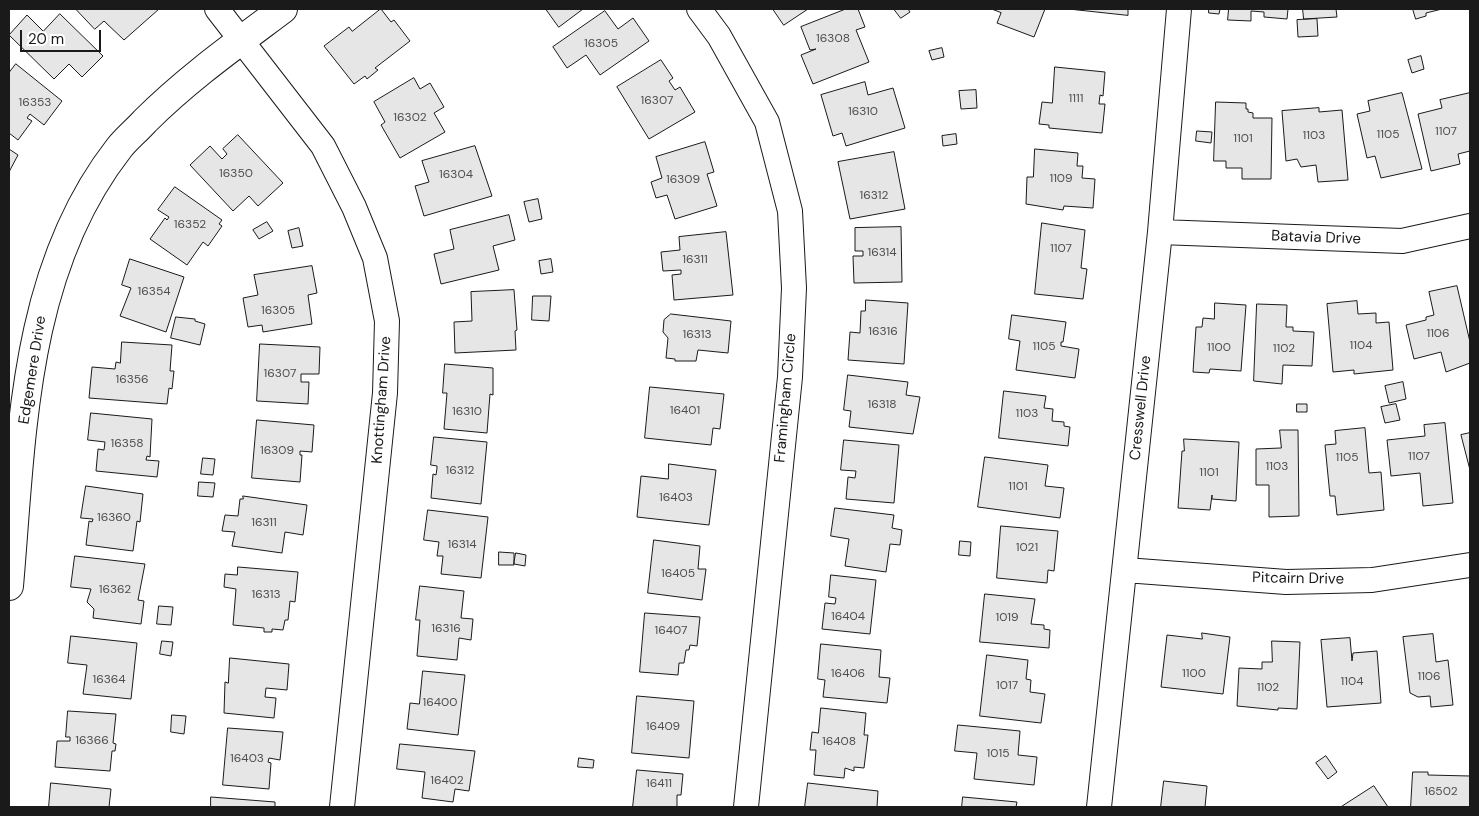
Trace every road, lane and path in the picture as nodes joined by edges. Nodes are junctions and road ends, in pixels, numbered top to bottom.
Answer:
1 (217, 9) edge
2 (283, 9) edge
3 (699, 9) edge
4 (1179, 9) edge
5 (241, 41) junction
6 (1470, 226) edge
7 (1160, 232) junction
8 (1470, 565) edge
9 (1125, 570) junction
10 (9, 586) edge
11 (342, 807) edge
12 (746, 807) edge
13 (1099, 807) edge

1 - 5 street, Knottingham Drive
2 - 5 street, Edgemere Drive
3 - 12 street, Framingham Circle
4 - 7 street, Cresswell Drive
5 - 10 street, Edgemere Drive
5 - 11 street, Knottingham Drive
6 - 7 street, Batavia Drive
7 - 9 street, Cresswell Drive
8 - 9 street, Pitcairn Drive
9 - 13 street, Cresswell Drive

